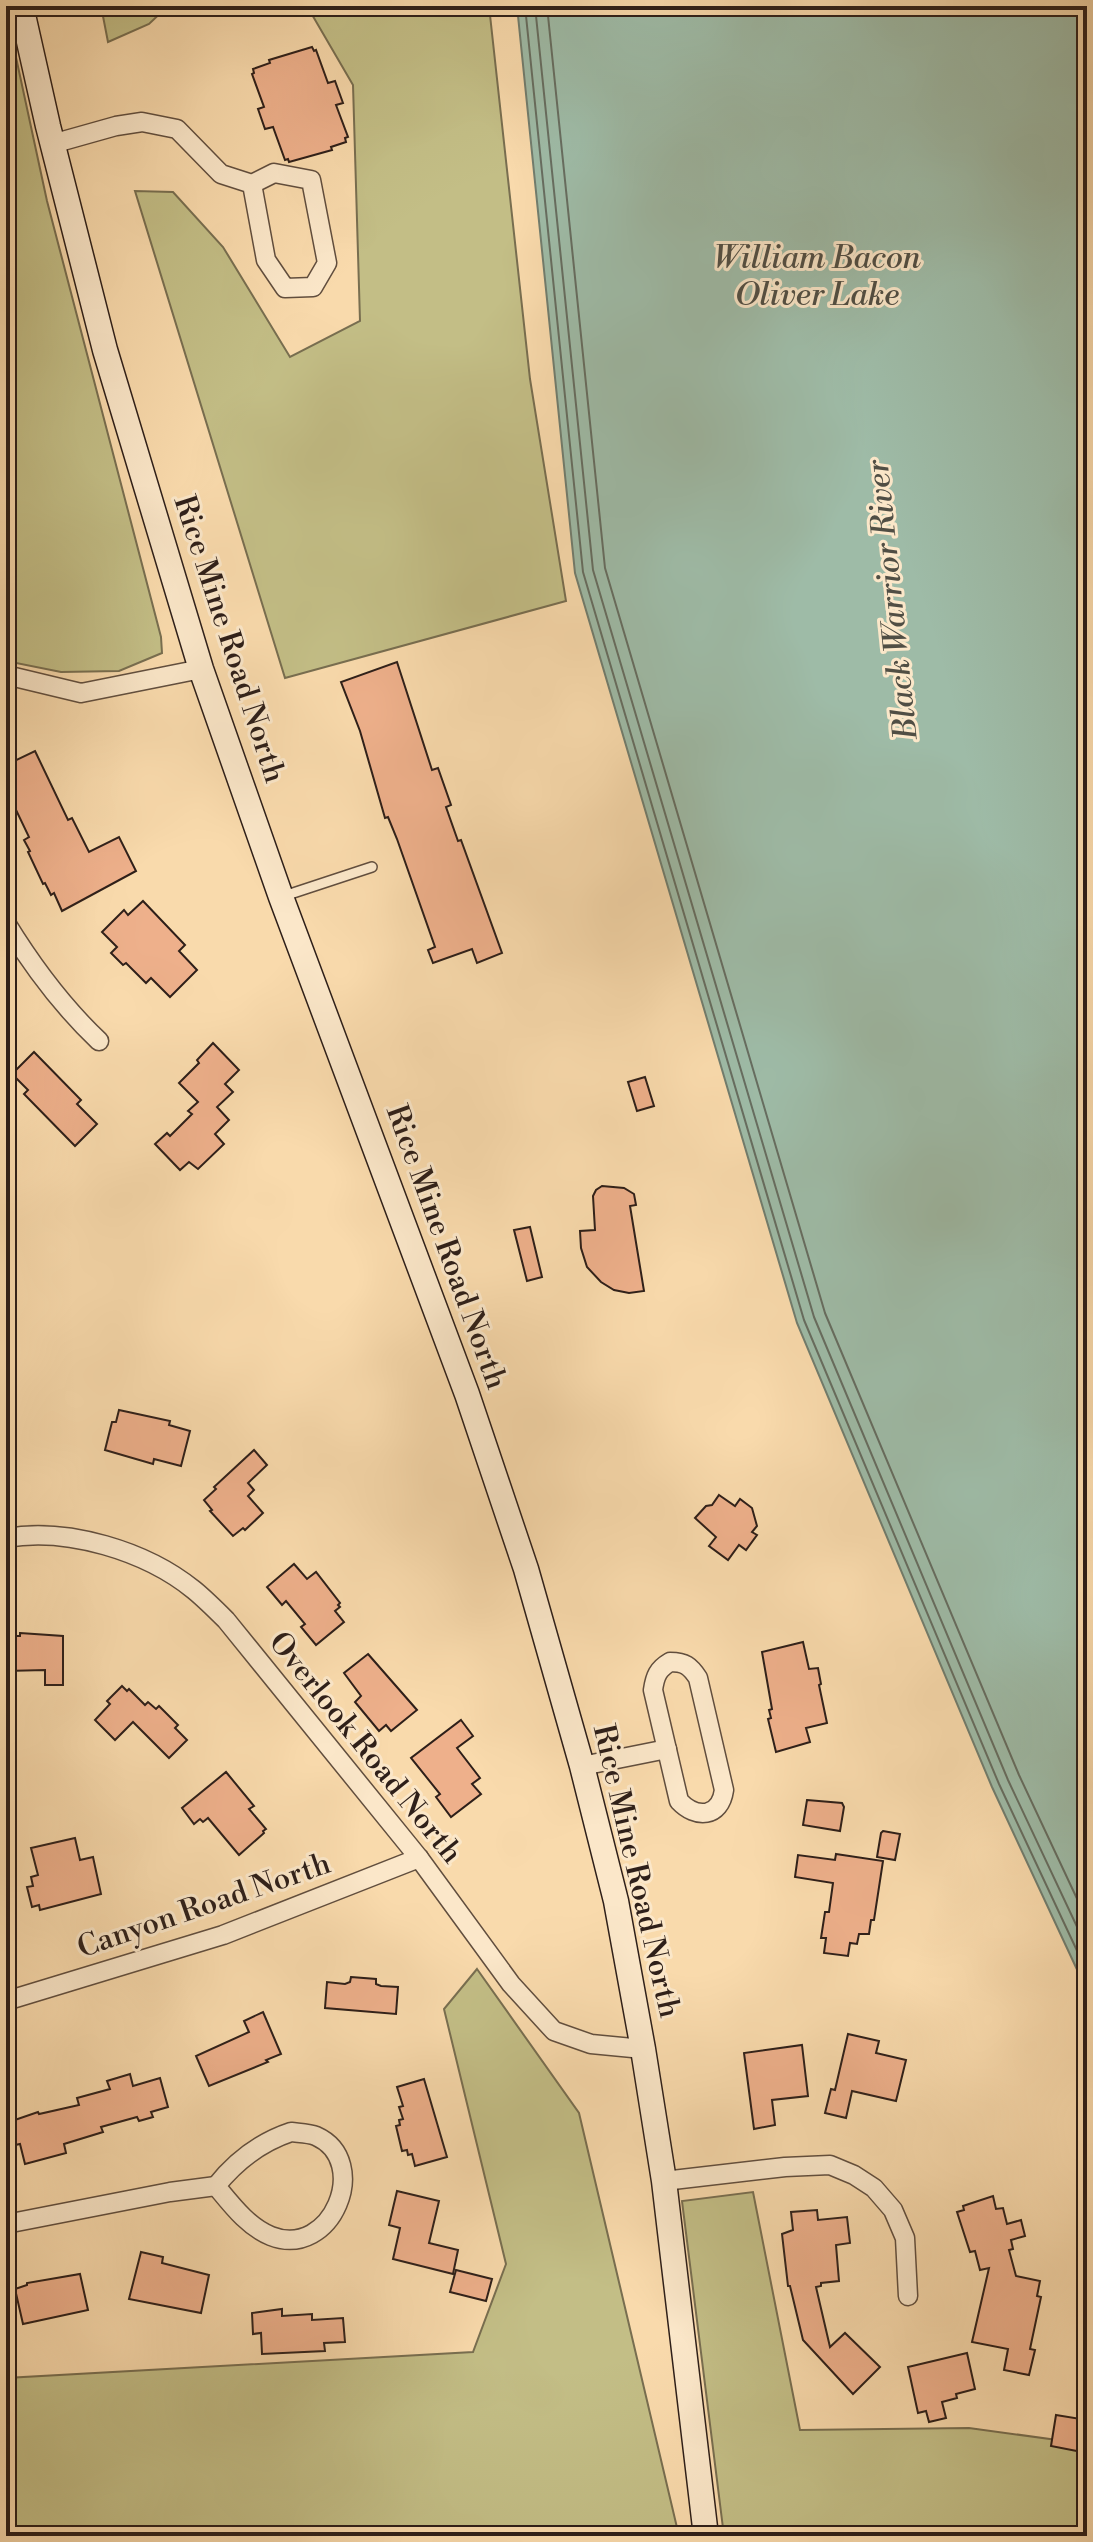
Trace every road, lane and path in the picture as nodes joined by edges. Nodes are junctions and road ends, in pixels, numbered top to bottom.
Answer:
1 (21, 6) edge
2 (52, 144) junction
3 (252, 184) junction
4 (201, 669) junction
5 (6, 675) edge
6 (372, 867) dead end
7 (281, 897) junction
8 (6, 923) edge
9 (99, 1041) dead end
10 (6, 1538) edge
11 (667, 1749) junction
12 (582, 1766) junction
13 (419, 1858) junction
14 (6, 2001) edge
15 (643, 2049) junction
16 (664, 2181) junction
17 (216, 2186) junction
18 (6, 2224) edge
19 (908, 2296) dead end
20 (706, 2536) edge

1 - 2 main road, Rice Mine Road North
2 - 3 street
2 - 4 main road, Rice Mine Road North
3 - 3 street
4 - 5 street
4 - 7 main road, Rice Mine Road North
6 - 7 lane
7 - 12 main road, Rice Mine Road North
8 - 9 street
10 - 13 street, Overlook Road North
11 - 11 street
11 - 12 street
12 - 15 main road, Rice Mine Road North
13 - 14 street, Canyon Road North
13 - 15 street, Overlook Road North
15 - 16 main road, Rice Mine Road North
16 - 19 street
16 - 20 main road, Rice Mine Road North
17 - 17 street
17 - 18 street

